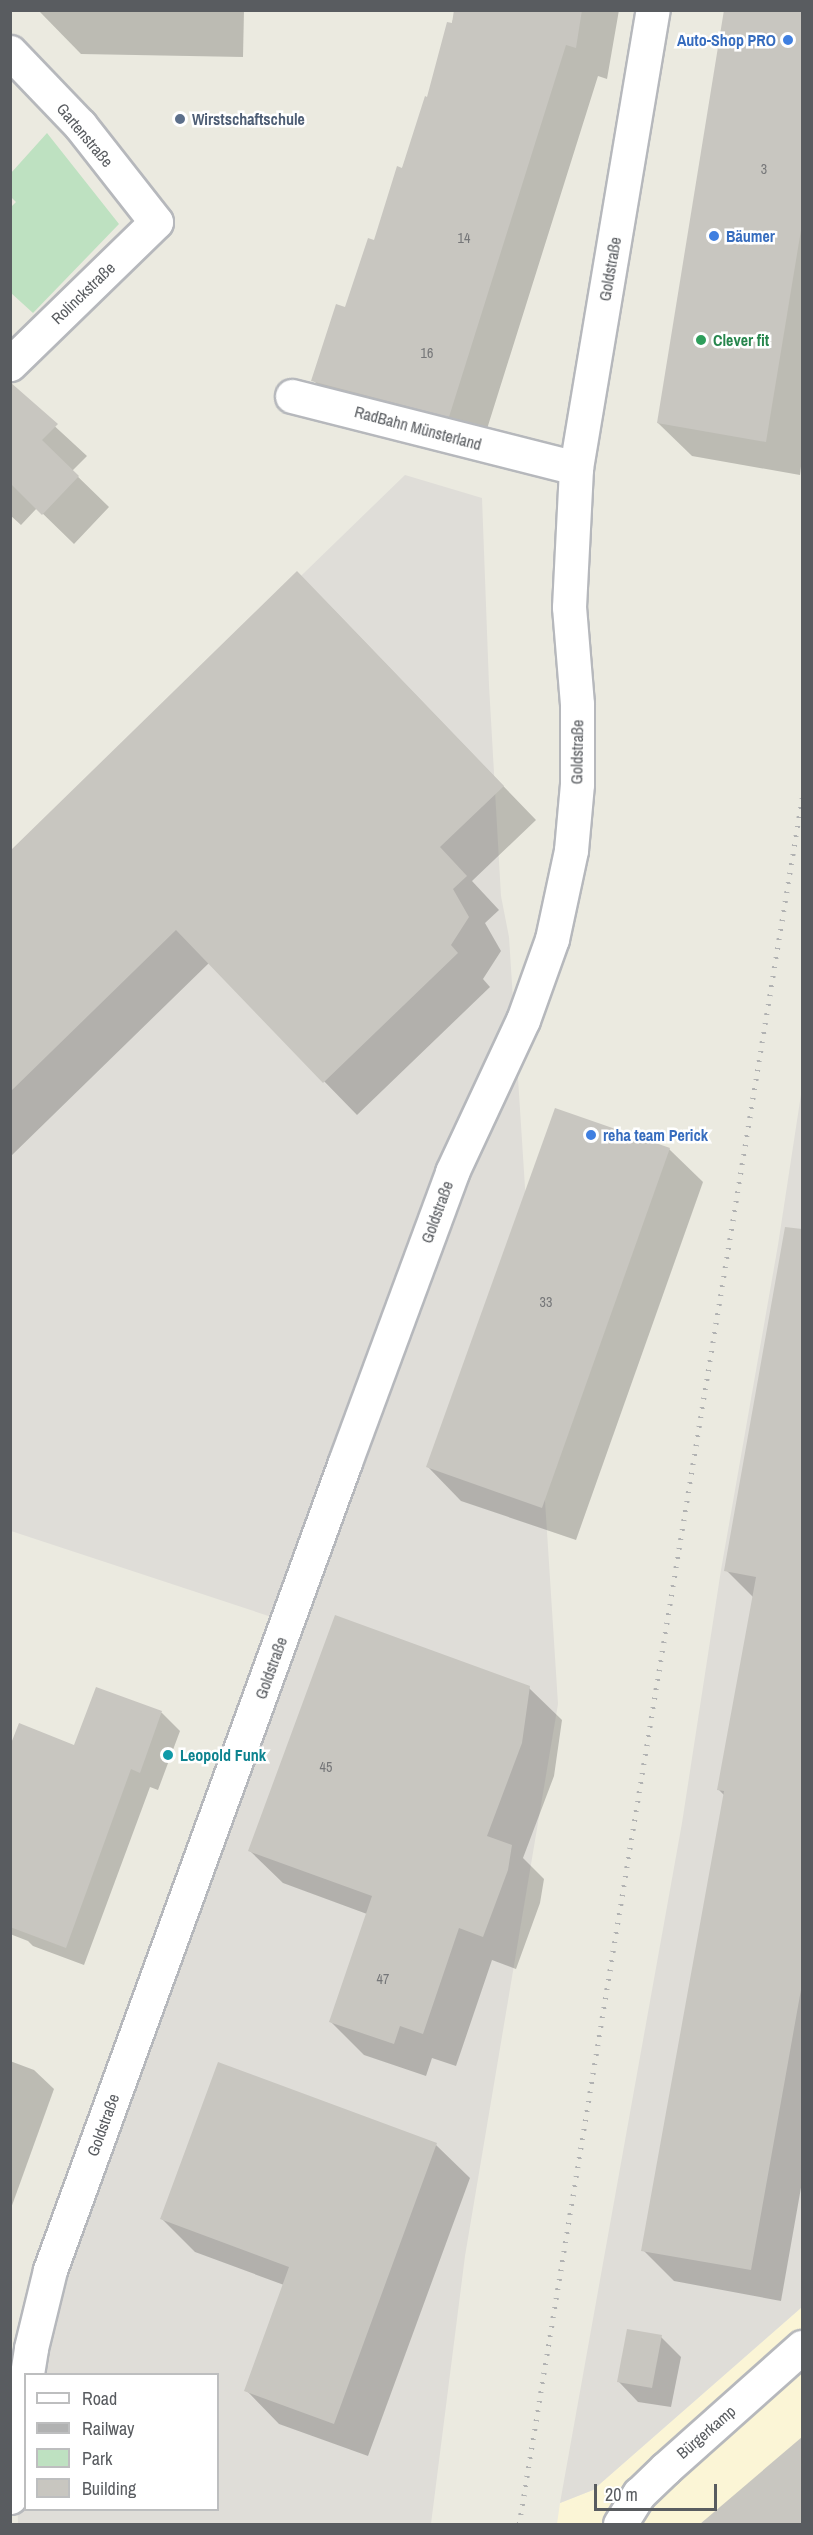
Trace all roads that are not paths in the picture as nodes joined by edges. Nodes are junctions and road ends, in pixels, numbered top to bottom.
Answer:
1 (653, 10) edge
2 (10, 51) edge
3 (156, 222) joint
4 (10, 364) edge
5 (292, 396) dead end
6 (576, 468) junction
7 (802, 2348) edge
8 (23, 2356) edge
9 (24, 2400) edge
10 (10, 2497) edge
11 (620, 2524) edge

1 - 6 street, Goldstraße
2 - 3 street, Gartenstraße
3 - 4 street, Rolinckstraße
5 - 6 street, RadBahn Münsterland
6 - 8 street, Goldstraße
7 - 11 street, Bürgerkamp
9 - 10 street

